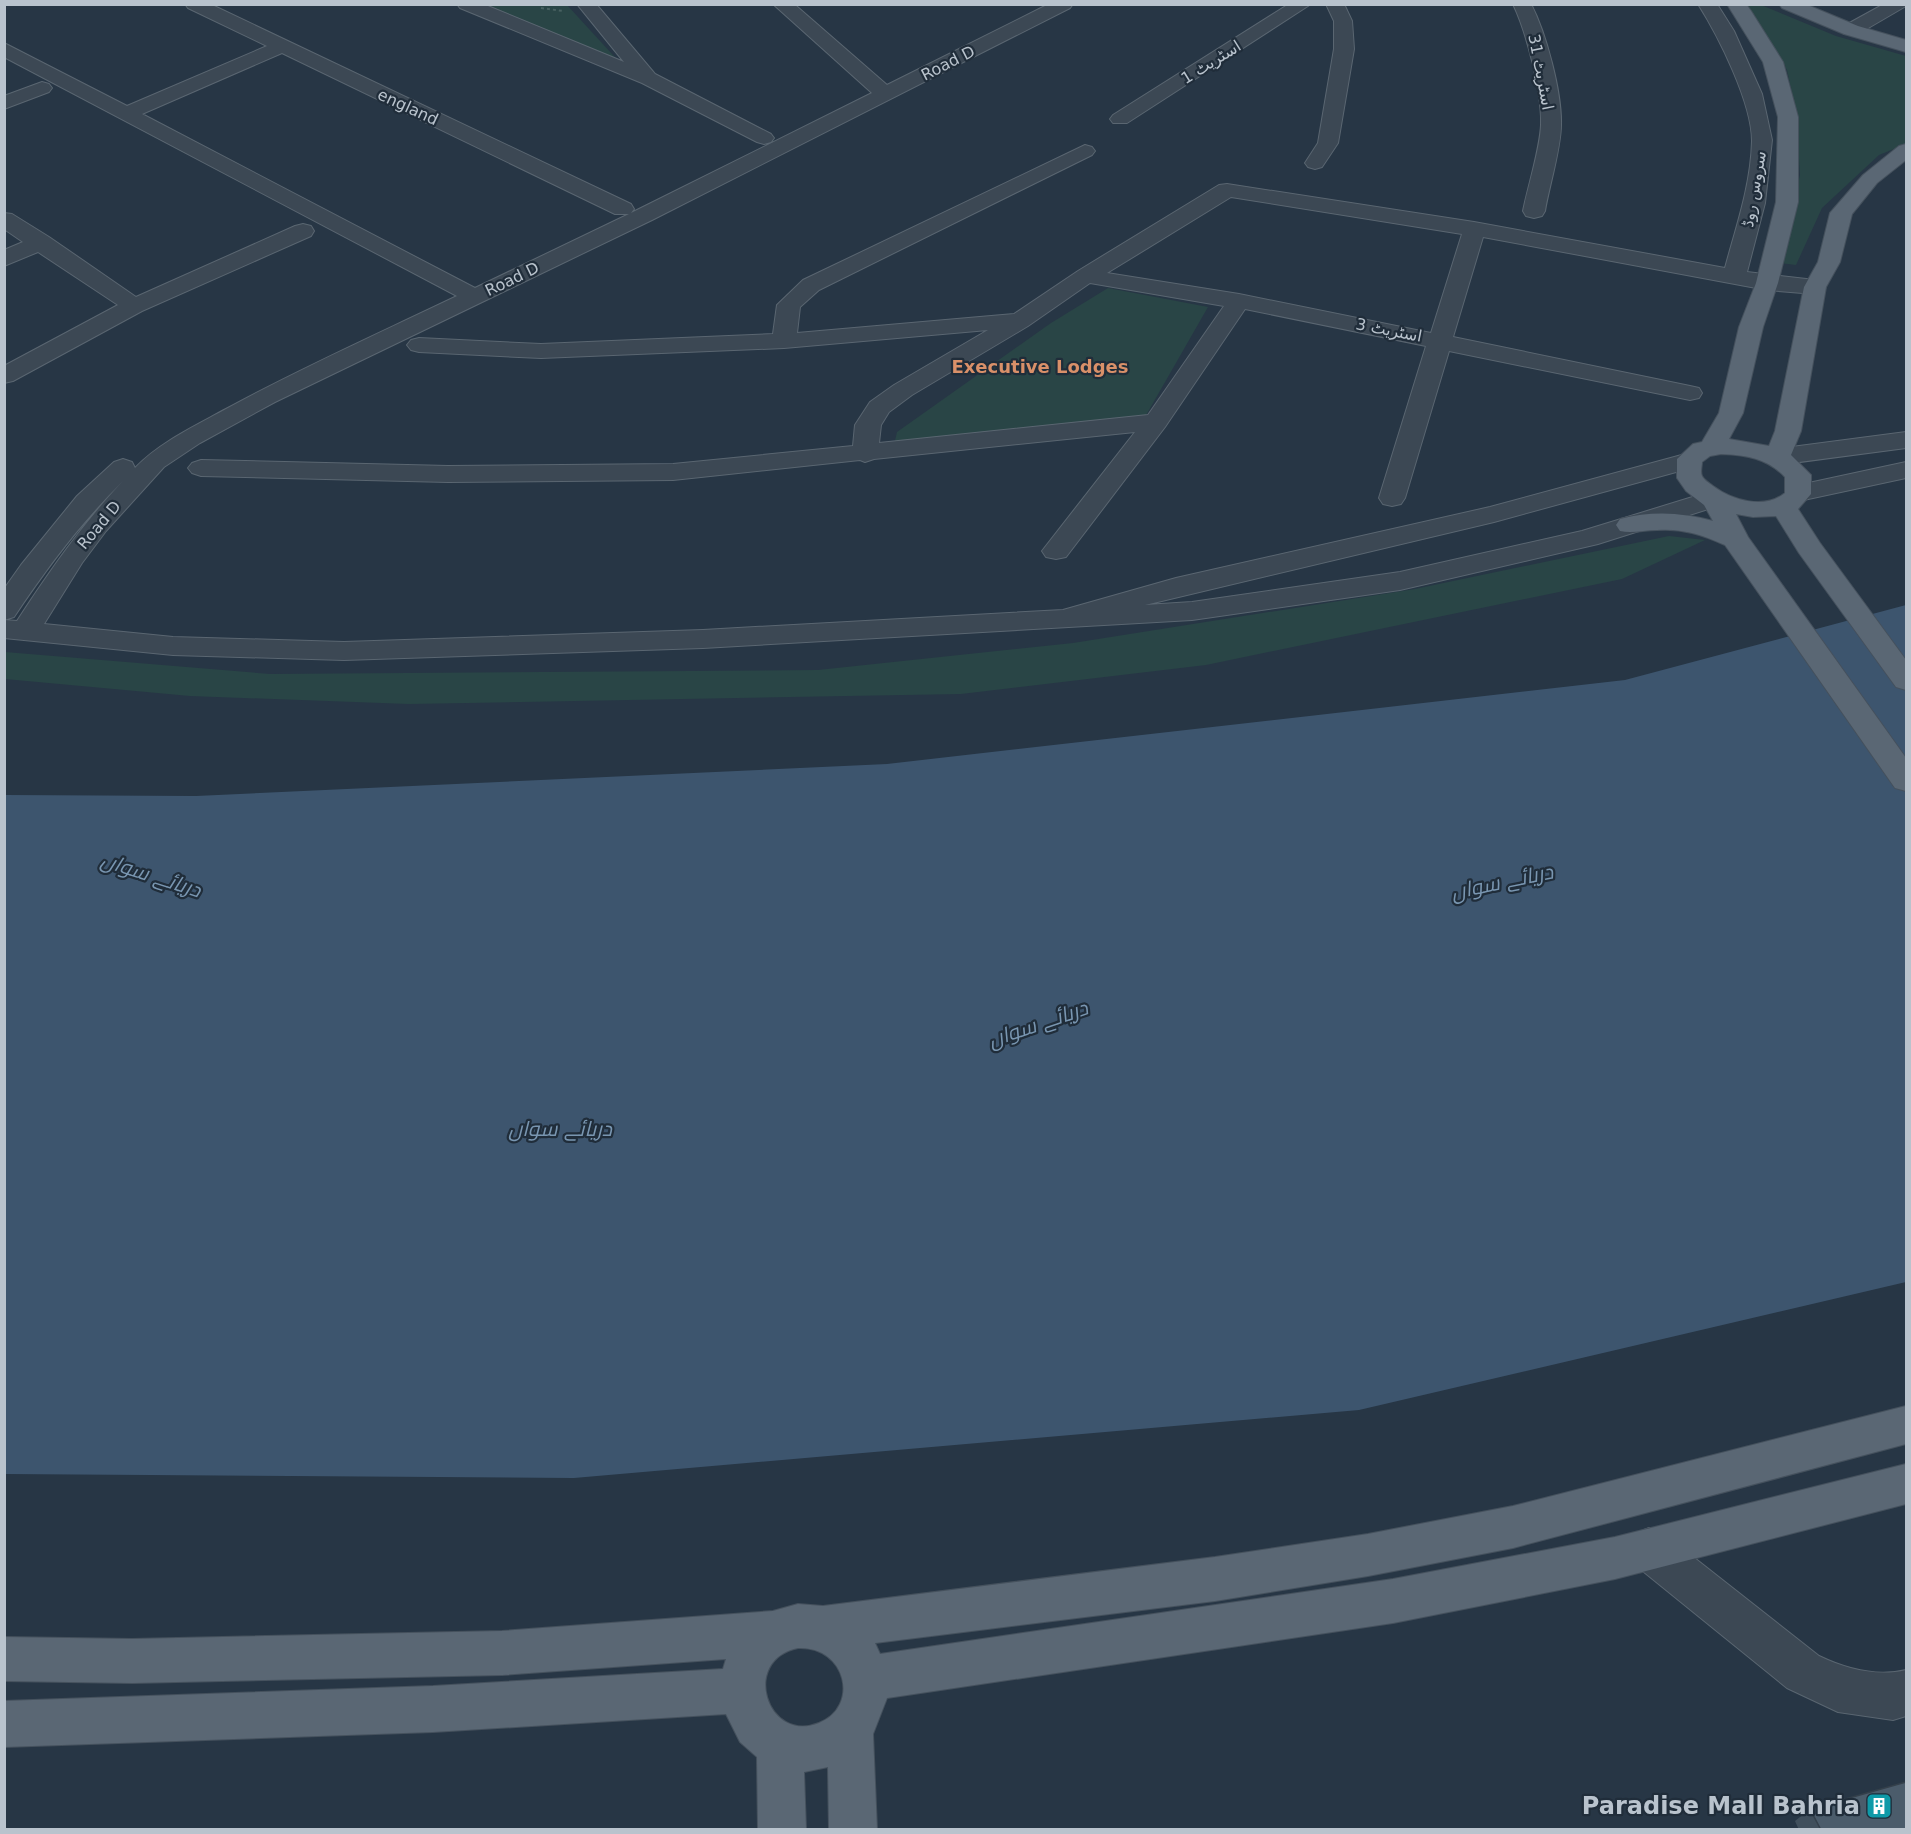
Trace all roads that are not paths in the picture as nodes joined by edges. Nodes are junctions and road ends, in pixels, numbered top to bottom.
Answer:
1 (194, 4) edge
2 (466, 4) edge
3 (783, 4) edge
4 (811, 4) edge
5 (1036, 4) edge
6 (1064, 4) edge
7 (1302, 4) edge
8 (1335, 4) edge
9 (1522, 4) edge
10 (1707, 4) edge
11 (1736, 4) edge
12 (1788, 4) edge
13 (1899, 4) edge
14 (589, 8) edge
15 (1844, 9) dead end
16 (1824, 19) junction
17 (1851, 30) junction
18 (1906, 46) edge
19 (281, 47) junction
20 (4, 49) edge
21 (4, 68) edge
22 (649, 79) junction
23 (895, 87) junction
24 (42, 88) junction
25 (4, 103) edge
26 (125, 114) junction
27 (1120, 119) dead end
28 (764, 138) junction
29 (1906, 150) edge
30 (1085, 151) dead end
31 (1315, 163) dead end
32 (241, 196) dead end
33 (623, 209) junction
34 (1534, 211) dead end
35 (4, 219) edge
36 (282, 219) dead end
37 (1474, 229) junction
38 (303, 231) junction
39 (324, 241) dead end
40 (41, 242) junction
41 (345, 251) dead end
42 (4, 259) edge
43 (1086, 276) junction
44 (1734, 277) junction
45 (1767, 283) junction
46 (1815, 287) junction
47 (457, 297) junction
48 (1239, 301) junction
49 (134, 306) junction
50 (1020, 321) junction
51 (1440, 340) junction
52 (783, 341) junction
53 (4, 375) edge
54 (1690, 393) dead end
55 (1156, 422) junction
56 (1906, 441) edge
57 (1712, 447) junction
58 (865, 454) junction
59 (1777, 457) junction
60 (1689, 461) junction
61 (201, 468) dead end
62 (1906, 470) edge
63 (1392, 498) dead end
64 (1712, 498) junction
65 (1791, 500) junction
66 (1629, 525) junction
67 (1740, 545) junction
68 (1056, 551) dead end
69 (4, 611) edge
70 (1064, 619) junction
71 (14, 630) edge
72 (1906, 680) edge
73 (1906, 780) edge
74 (1906, 1425) edge
75 (1906, 1484) edge
76 (1649, 1549) junction
77 (826, 1627) junction
78 (778, 1633) junction
79 (4, 1659) edge
80 (865, 1679) junction
81 (744, 1690) junction
82 (1906, 1693) edge
83 (4, 1724) edge
84 (850, 1726) junction
85 (780, 1746) junction
86 (782, 1830) edge
87 (853, 1830) edge

1 - 19 street, england
2 - 22 street
3 - 23 street
4 - 23 street
5 - 23 street, Road D
6 - 23 street, Road D
7 - 27 street, اسٹریٹ 1
8 - 31 street
9 - 34 street, اسٹریٹ 31
10 - 44 street, سروس روڈ
11 - 45 main road
12 - 16 main road
13 - 17 street
14 - 22 street
15 - 16 street
16 - 17 main road
17 - 18 main road
19 - 26 street
19 - 33 street, england
20 - 26 street
21 - 24 street
22 - 28 street
23 - 28 street, Road D
23 - 47 street, Road D
23 - 52 street
24 - 25 street
24 - 32 street
26 - 47 street
28 - 33 street, Road D
29 - 46 main road
30 - 52 street
33 - 47 street, Road D
35 - 40 street
36 - 38 street
37 - 43 street
37 - 44 street
37 - 51 street
38 - 39 street
38 - 49 street
40 - 42 street
40 - 49 street
41 - 47 street
43 - 48 street, اسٹریٹ 3
43 - 50 street
44 - 45 street
45 - 46 street
45 - 57 main road
46 - 59 main road
47 - 69 street, Road D
47 - 71 street, Road D
48 - 51 street, اسٹریٹ 3
48 - 55 street
49 - 53 street
50 - 52 street
50 - 58 street
51 - 54 street, اسٹریٹ 3
51 - 63 street
55 - 58 street
55 - 68 street
56 - 59 street
57 - 59 main road
57 - 60 main road
58 - 61 street
59 - 65 main road
60 - 64 main road
60 - 70 street
62 - 65 street
64 - 65 main road
64 - 66 street
64 - 67 main road
65 - 72 main road
66 - 67 main road
66 - 70 street
67 - 73 main road
70 - 71 street
74 - 77 main road
75 - 76 main road
76 - 80 main road
76 - 82 street
77 - 78 main road
77 - 80 main road
78 - 79 main road
78 - 81 main road
80 - 84 main road
81 - 83 main road
81 - 85 main road
84 - 85 main road
84 - 87 main road
85 - 86 main road

